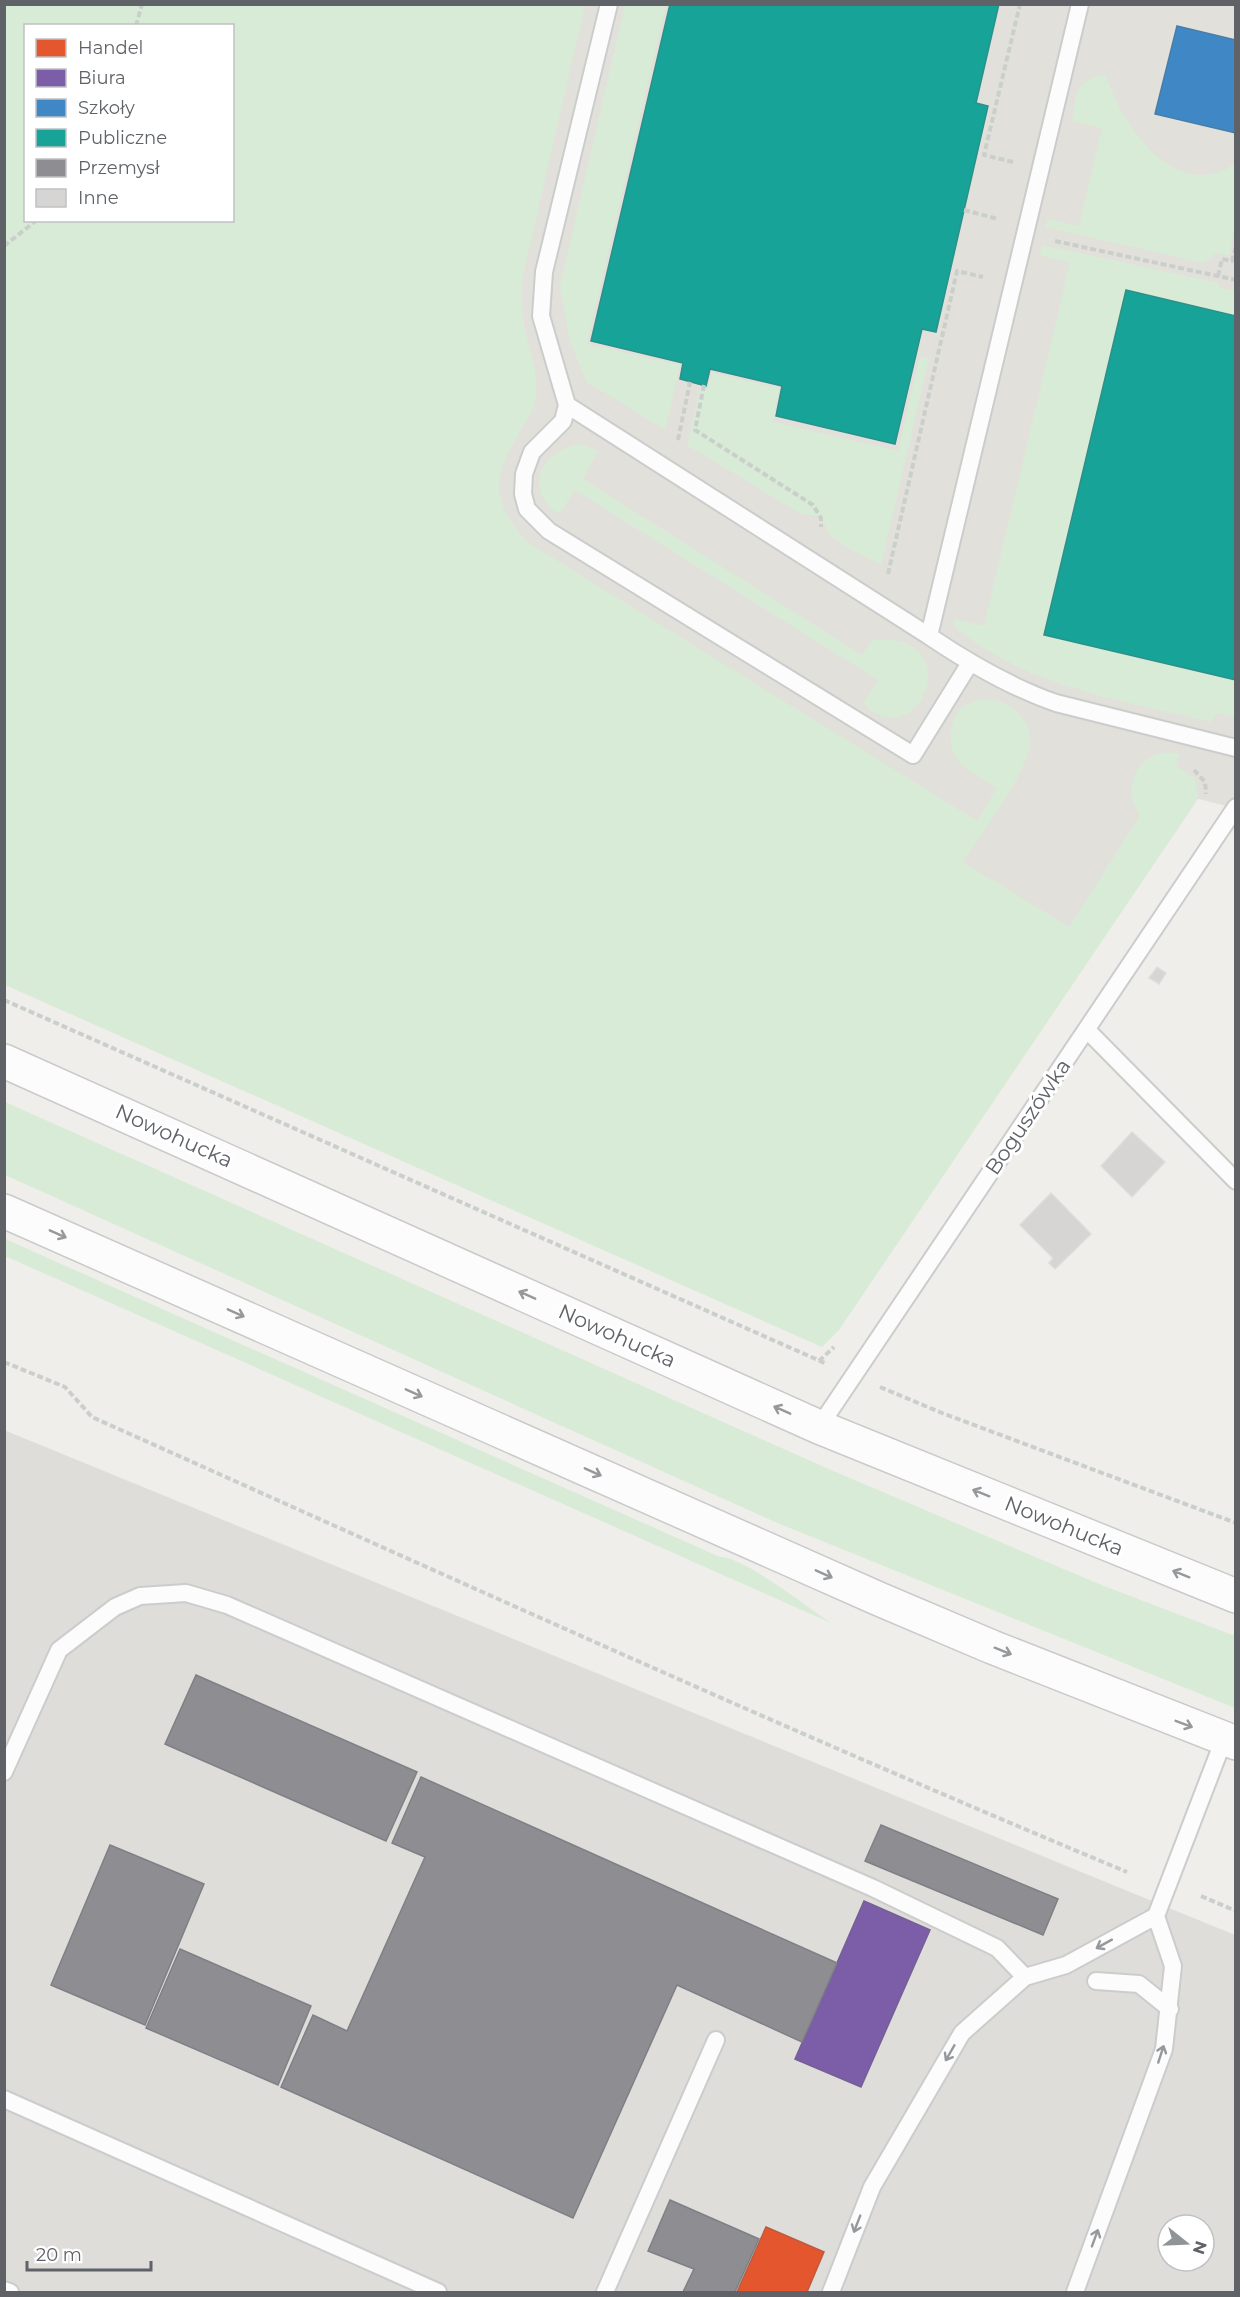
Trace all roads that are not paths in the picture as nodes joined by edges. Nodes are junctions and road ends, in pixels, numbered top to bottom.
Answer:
1 (609, 4) edge
2 (1080, 4) edge
3 (567, 405) junction
4 (929, 636) junction
5 (970, 663) junction
6 (1236, 748) edge
7 (1236, 807) edge
8 (1087, 1030) junction
9 (4, 1060) edge
10 (1236, 1181) edge
11 (4, 1211) edge
12 (819, 1427) junction
13 (1236, 1596) edge
14 (1230, 1741) edge
15 (4, 1772) edge
16 (1156, 1916) junction
17 (1025, 1977) junction
18 (1096, 1980) dead end
19 (1170, 2008) junction
20 (716, 2040) dead end
21 (4, 2099) edge
22 (4, 2290) edge
23 (10, 2292) edge
24 (438, 2292) edge
25 (605, 2292) edge
26 (831, 2292) edge
27 (1075, 2292) edge

1 - 3 lane
2 - 4 lane
3 - 4 lane
3 - 5 lane
4 - 5 lane
5 - 6 lane
7 - 8 lane, Boguszówka
8 - 10 lane
8 - 12 lane, Boguszówka
12 -> 9 main road, Nowohucka
11 -> 14 main road
13 -> 12 main road, Nowohucka
14 - 16 lane
15 - 17 lane
16 -> 17 lane
16 - 19 lane
17 -> 26 lane
18 - 19 lane
27 -> 19 lane
20 - 25 lane
21 - 24 lane
22 - 23 lane

